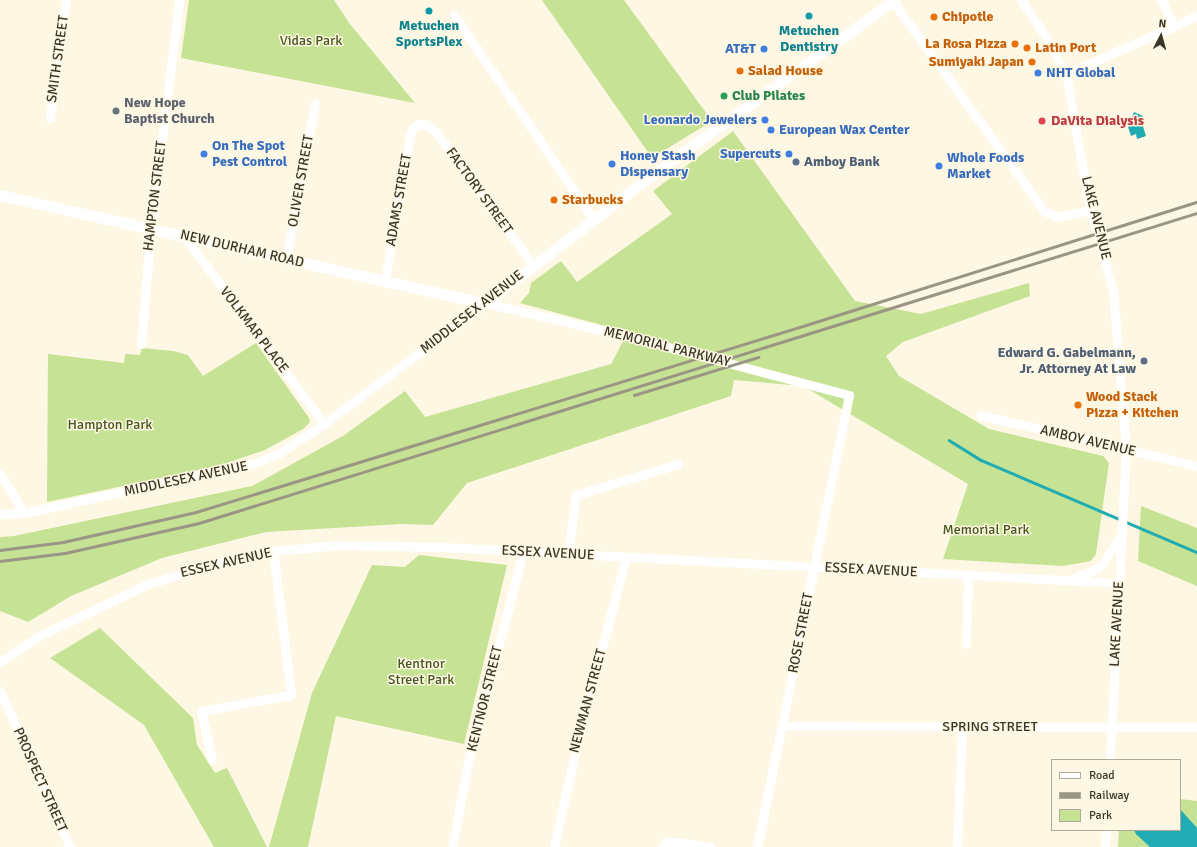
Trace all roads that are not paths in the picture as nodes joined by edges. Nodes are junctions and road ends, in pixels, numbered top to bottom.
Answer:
1 (66, 0) edge
2 (180, 0) edge
3 (893, 0) edge
4 (1021, 0) edge
5 (1161, 0) edge
6 (454, 16) dead end
7 (1197, 16) edge
8 (1174, 25) junction
9 (1066, 74) junction
10 (315, 104) dead end
11 (50, 118) dead end
12 (420, 124) joint
13 (0, 195) edge
14 (1090, 210) junction
15 (593, 218) junction
16 (151, 228) junction
17 (184, 236) junction
18 (286, 259) junction
19 (533, 265) junction
20 (385, 281) junction
21 (485, 303) junction
22 (141, 344) dead end
23 (848, 395) joint
24 (980, 415) dead end
25 (324, 424) junction
26 (1126, 450) junction
27 (678, 464) dead end
28 (1197, 466) edge
29 (0, 474) edge
30 (24, 513) junction
31 (0, 514) edge
32 (1122, 530) junction
33 (273, 551) junction
34 (523, 552) junction
35 (568, 554) junction
36 (626, 557) junction
37 (814, 567) junction
38 (968, 575) junction
39 (1066, 580) junction
40 (1120, 582) junction
41 (966, 644) dead end
42 (0, 662) edge
43 (0, 691) edge
44 (782, 726) junction
45 (962, 727) junction
46 (1112, 727) junction
47 (1197, 727) edge
48 (1110, 759) edge
49 (212, 760) dead end
50 (1106, 831) edge
51 (70, 847) edge
52 (452, 847) edge
53 (554, 847) edge
54 (662, 847) edge
55 (711, 847) edge
56 (757, 847) edge
57 (957, 847) edge
58 (1105, 847) edge

1 - 11 street, SMITH STREET
2 - 16 street, HAMPTON STREET
3 - 14 street
3 - 15 main road, MIDDLESEX AVENUE
4 - 9 street, LAKE AVENUE
5 - 8 street
6 - 15 street
7 - 8 street
8 - 9 street
9 - 14 street, LAKE AVENUE
10 - 18 street, OLIVER STREET
12 - 19 street, FACTORY STREET
12 - 20 street, ADAMS STREET
13 - 16 main road, NEW DURHAM ROAD
14 - 26 street, LAKE AVENUE
15 - 19 main road, MIDDLESEX AVENUE
16 - 17 main road, NEW DURHAM ROAD
16 - 22 street, HAMPTON STREET
17 - 18 main road, NEW DURHAM ROAD
17 - 25 street, VOLKMAR PLACE
18 - 20 main road, NEW DURHAM ROAD
19 - 21 main road, MIDDLESEX AVENUE
20 - 21 main road, NEW DURHAM ROAD
21 - 23 street, MEMORIAL PARKWAY
21 - 25 street, MIDDLESEX AVENUE
23 - 37 street, ROSE STREET
24 - 26 street, AMBOY AVENUE
25 - 30 street, MIDDLESEX AVENUE
26 - 28 street, AMBOY AVENUE
26 - 32 street, LAKE AVENUE
27 - 35 street
29 - 30 street
30 - 31 street, MIDDLESEX AVENUE
32 - 39 street
32 - 40 street, LAKE AVENUE
33 - 34 street, ESSEX AVENUE
33 - 42 street, ESSEX AVENUE
33 - 49 street
34 - 35 street, ESSEX AVENUE
34 - 52 street, KENTNOR STREET
35 - 36 street, ESSEX AVENUE
36 - 37 street, ESSEX AVENUE
36 - 53 street, NEWMAN STREET
37 - 38 street, ESSEX AVENUE
37 - 44 street, ROSE STREET
38 - 39 street, ESSEX AVENUE
38 - 41 street
39 - 40 street, ESSEX AVENUE
40 - 46 street, LAKE AVENUE
43 - 51 street, PROSPECT STREET
44 - 45 street, SPRING STREET
44 - 56 street, ROSE STREET
45 - 46 street, SPRING STREET
45 - 57 street
46 - 47 street, SPRING STREET
46 - 48 street, LAKE AVENUE
50 - 58 street
54 - 55 street

